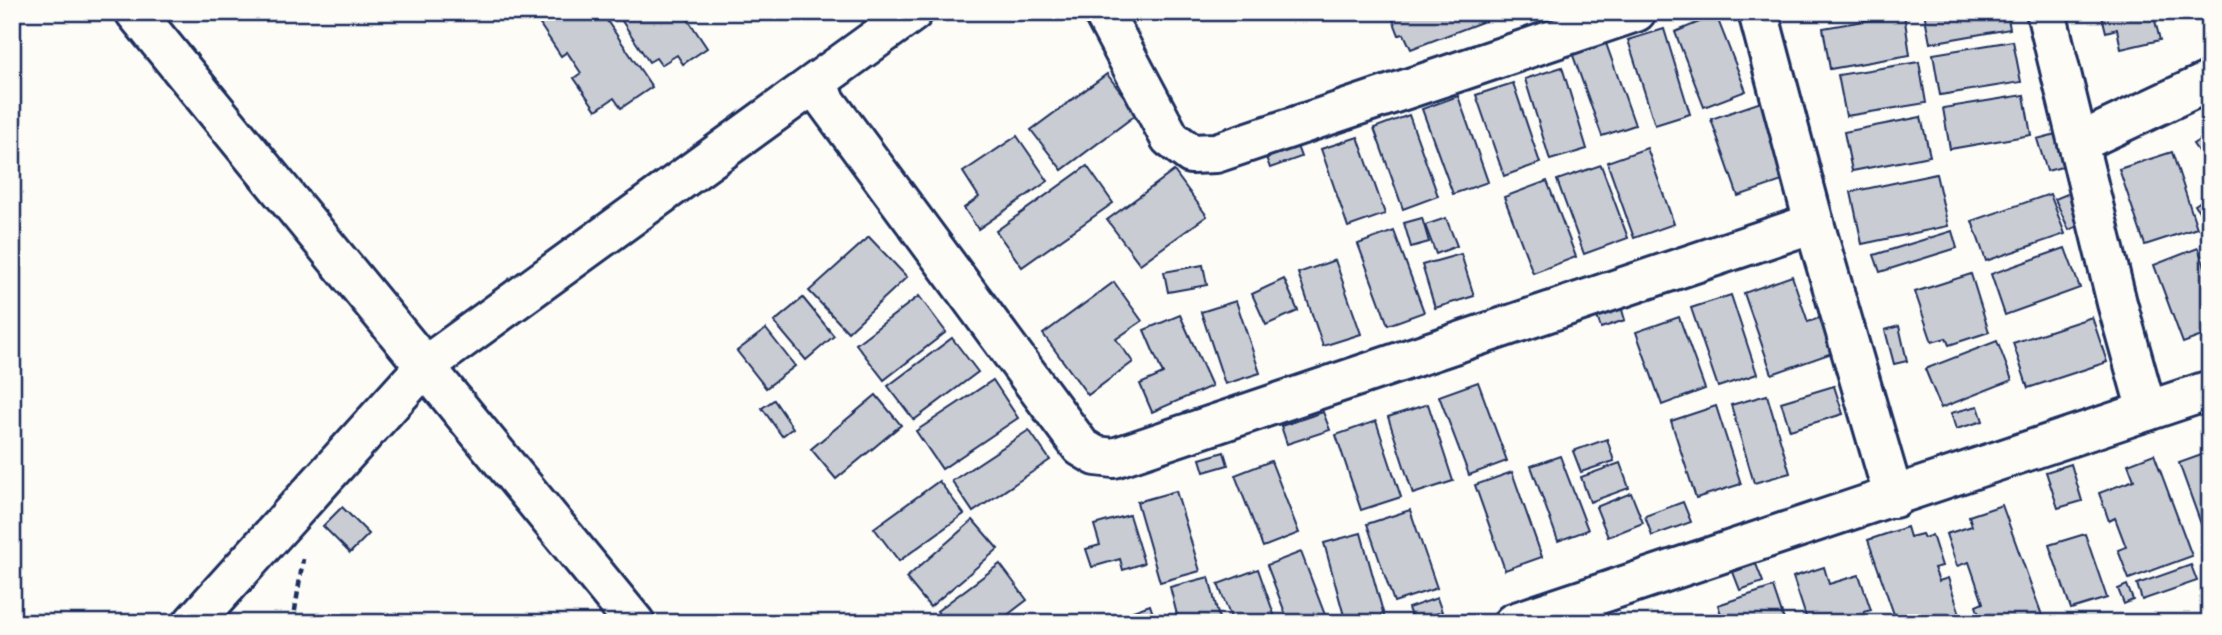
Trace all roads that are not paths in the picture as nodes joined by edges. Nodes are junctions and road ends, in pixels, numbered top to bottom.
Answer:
1 (135, 12) edge
2 (1103, 12) edge
3 (1636, 12) edge
4 (1758, 12) edge
5 (2046, 12) edge
6 (908, 14) edge
7 (2210, 81) edge
8 (814, 85) junction
9 (2078, 144) junction
10 (1814, 223) junction
11 (425, 366) junction
12 (2210, 390) edge
13 (2147, 411) junction
14 (1894, 498) junction
15 (193, 623) edge
16 (635, 623) edge
17 (1513, 623) edge

1 - 11 street
2 - 3 street
4 - 10 street
5 - 9 street
6 - 8 street
7 - 9 street
8 - 10 street
8 - 11 street
9 - 13 street
10 - 14 street
11 - 15 street
11 - 16 street
12 - 13 street
13 - 14 street
14 - 17 street

